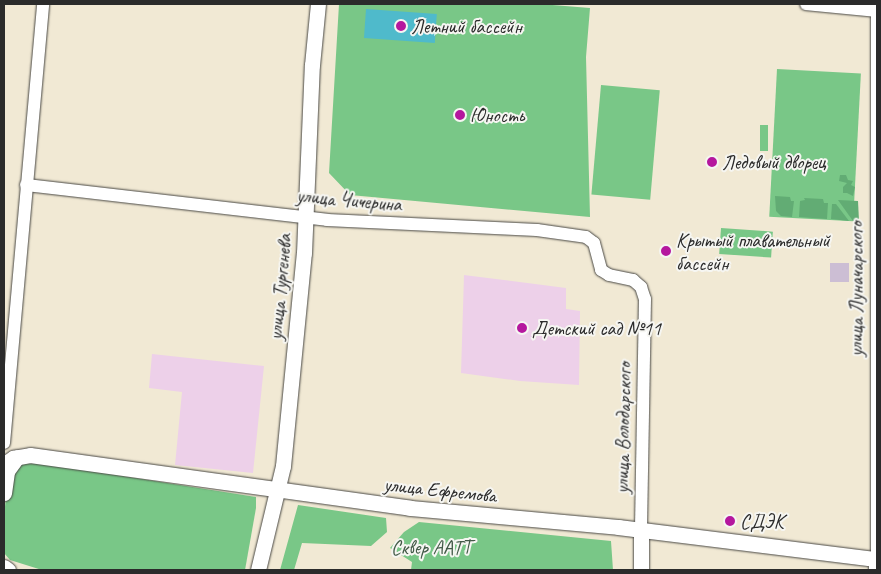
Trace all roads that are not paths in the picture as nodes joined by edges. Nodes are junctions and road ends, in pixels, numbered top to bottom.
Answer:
1 (43, 4) edge
2 (318, 4) edge
3 (806, 4) edge
4 (877, 10) edge
5 (26, 185) junction
6 (305, 216) junction
7 (877, 262) edge
8 (641, 287) joint
9 (4, 439) edge
10 (24, 456) junction
11 (4, 464) edge
12 (279, 490) junction
13 (4, 493) edge
14 (641, 530) junction
15 (876, 563) edge
16 (258, 570) edge
17 (641, 570) edge

1 - 5 street
2 - 6 main road, улица Тургенева
3 - 4 street
4 - 7 street, улица Луначарского
5 - 6 street, улица Чичерина
5 - 9 street
6 - 8 street, улица Чичерина
6 - 12 main road, улица Тургенева
7 - 15 street, улица Луначарского
8 - 14 street, улица Володарского
9 - 10 street
10 - 11 main road
10 - 12 main road, улица Ефремова
10 - 13 main road
12 - 14 main road, улица Ефремова
12 - 16 main road, улица Тургенева
14 - 15 main road, улица Ефремова
14 - 17 main road, улица Володарского

